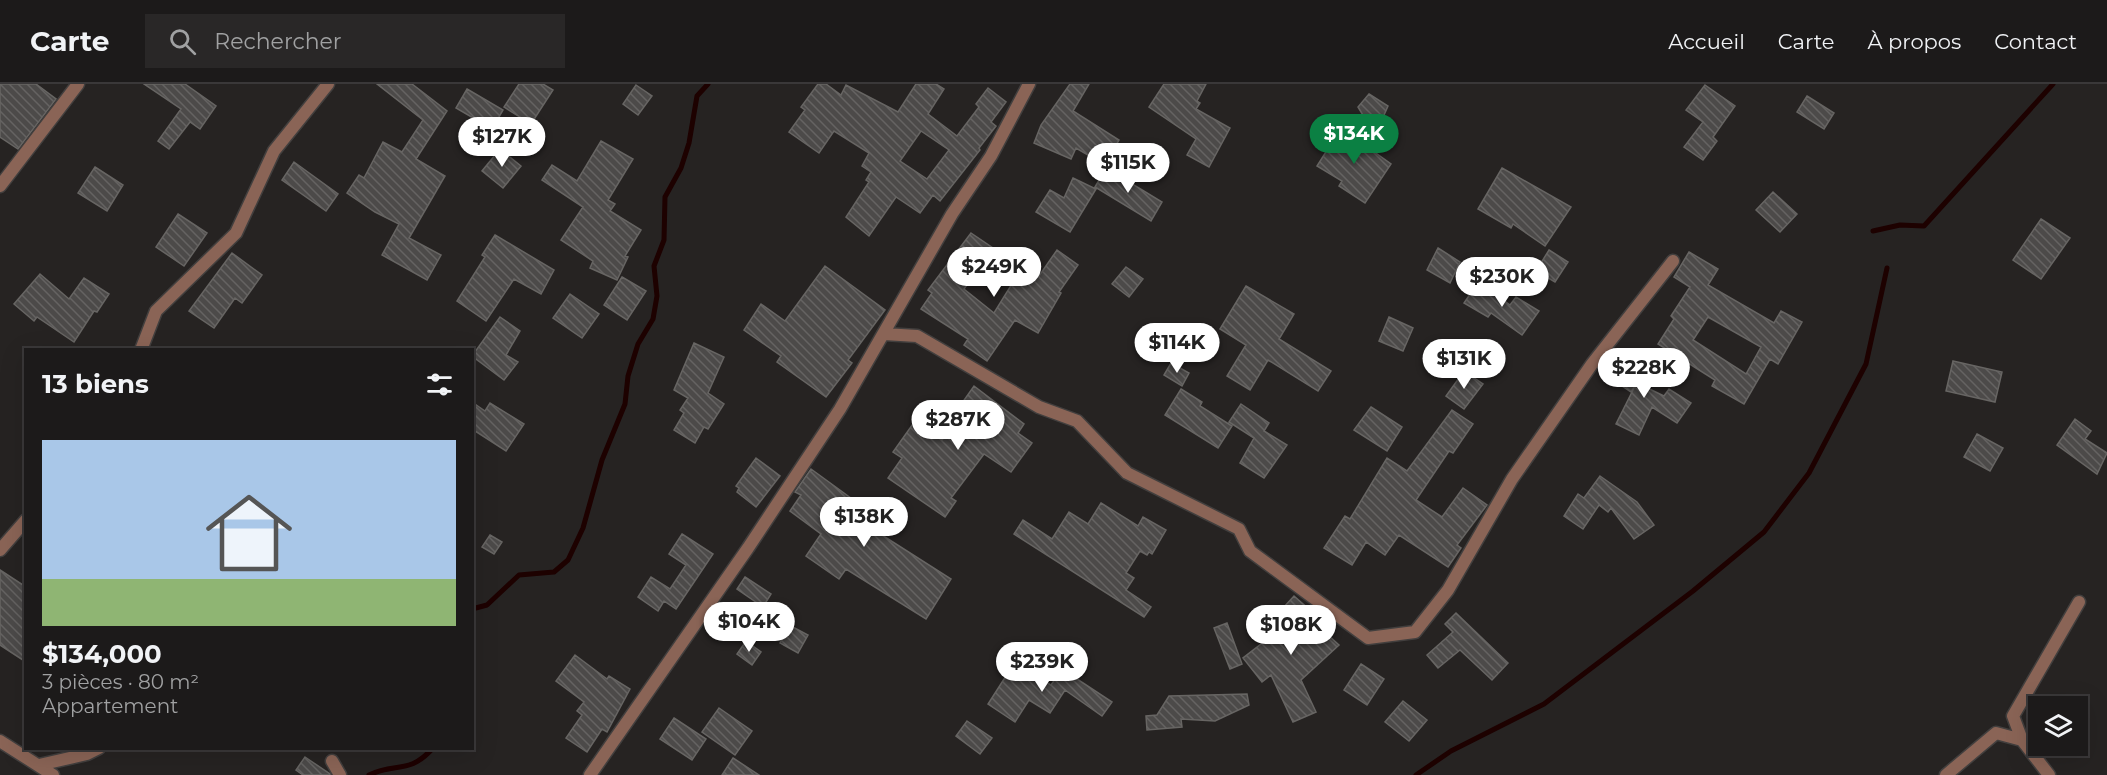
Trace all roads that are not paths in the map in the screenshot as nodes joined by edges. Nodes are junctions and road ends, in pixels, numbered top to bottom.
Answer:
1 (78, 84) edge
2 (328, 84) edge
3 (1027, 85) edge
4 (0, 186) edge
5 (1673, 261) dead end
6 (884, 334) junction
7 (142, 348) edge
8 (24, 522) edge
9 (0, 550) edge
10 (2079, 602) dead end
11 (2013, 716) junction
12 (1996, 733) junction
13 (2022, 740) junction
14 (0, 741) edge
15 (95, 750) edge
16 (332, 761) dead end
17 (39, 765) junction
18 (53, 775) edge
19 (340, 775) edge
20 (590, 775) edge
21 (1946, 775) edge
22 (2049, 775) edge

1 - 4 street
2 - 7 street
3 - 6 street
5 - 6 street
6 - 20 street
8 - 9 street
10 - 11 street
11 - 12 street
11 - 13 street
12 - 13 street
12 - 21 street
13 - 22 street
14 - 17 street
15 - 17 street
16 - 19 street
17 - 18 street

